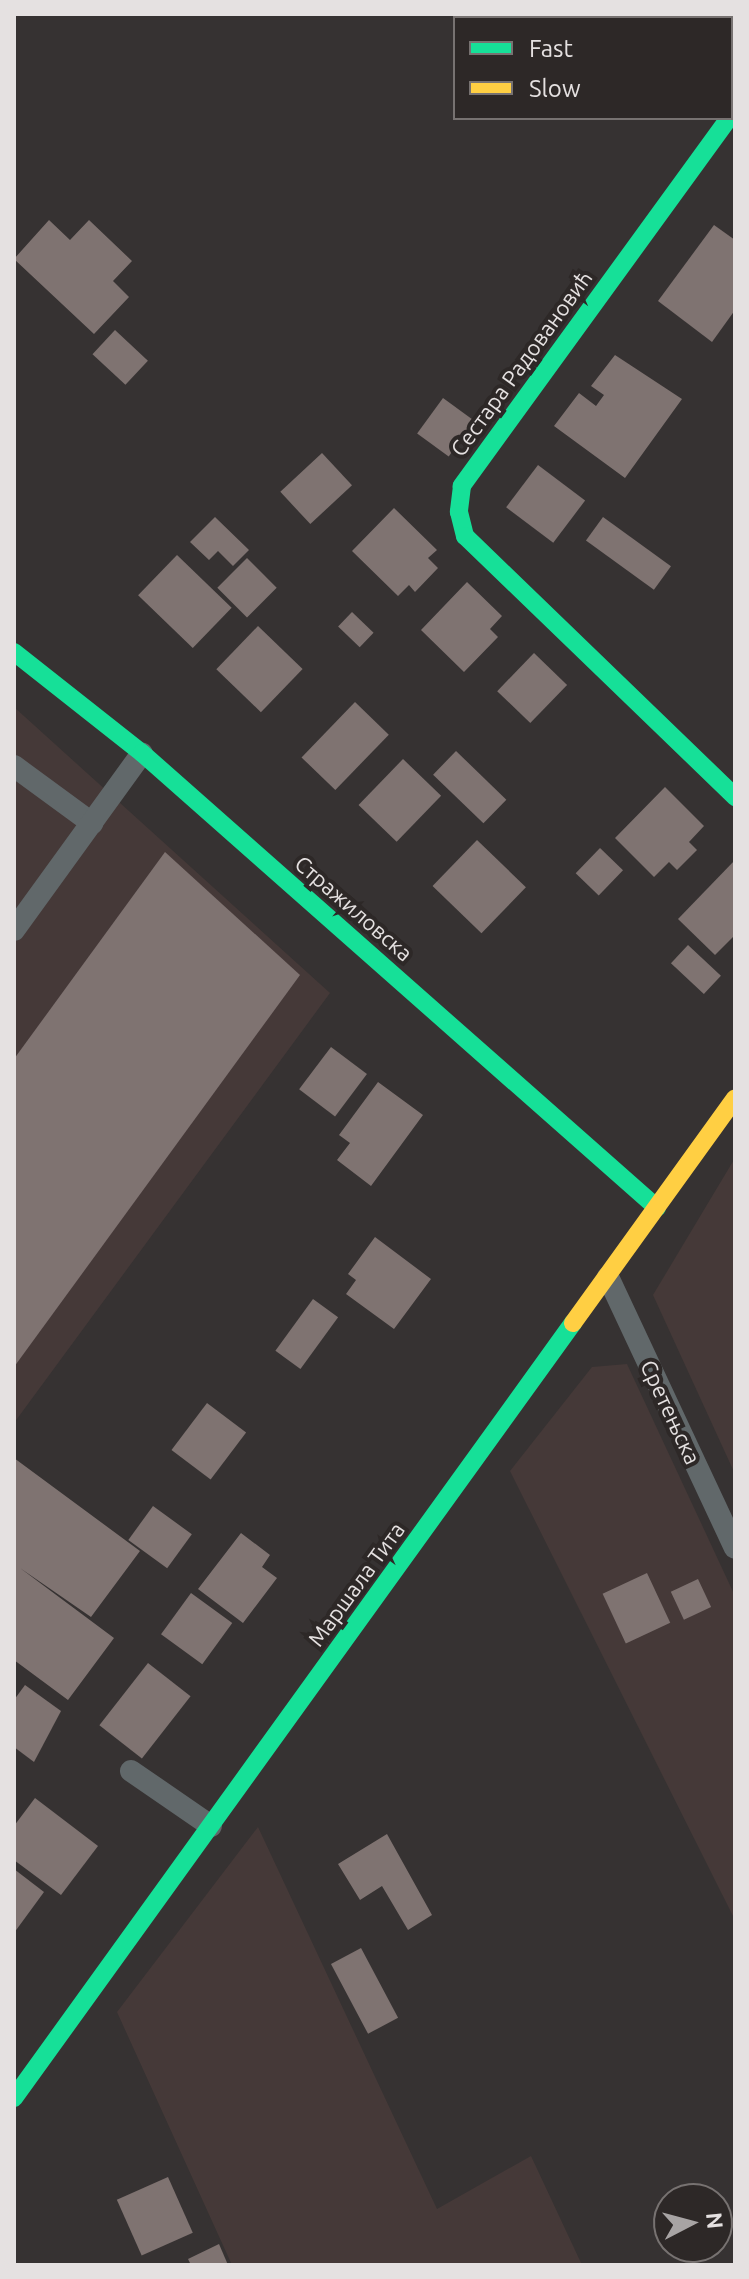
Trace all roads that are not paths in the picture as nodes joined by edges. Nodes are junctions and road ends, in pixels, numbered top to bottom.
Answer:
1 (728, 120) edge
2 (14, 652) edge
3 (142, 753) junction
4 (14, 766) edge
5 (735, 797) edge
6 (92, 823) junction
7 (14, 930) edge
8 (735, 1098) edge
9 (657, 1208) junction
10 (608, 1277) junction
11 (735, 1548) edge
12 (131, 1771) dead end
13 (211, 1826) junction
14 (14, 2098) edge

1 - 5 street, Сестара Радовановић
2 - 3 street, Стражиловска
3 - 6 lane
3 - 9 street, Стражиловска
4 - 6 lane
6 - 7 lane
8 - 9 street, Маршала Тита
9 - 10 street, Маршала Тита
10 - 11 lane, Сретењска
10 - 13 street, Маршала Тита
12 - 13 lane
13 - 14 street, Маршала Тита

